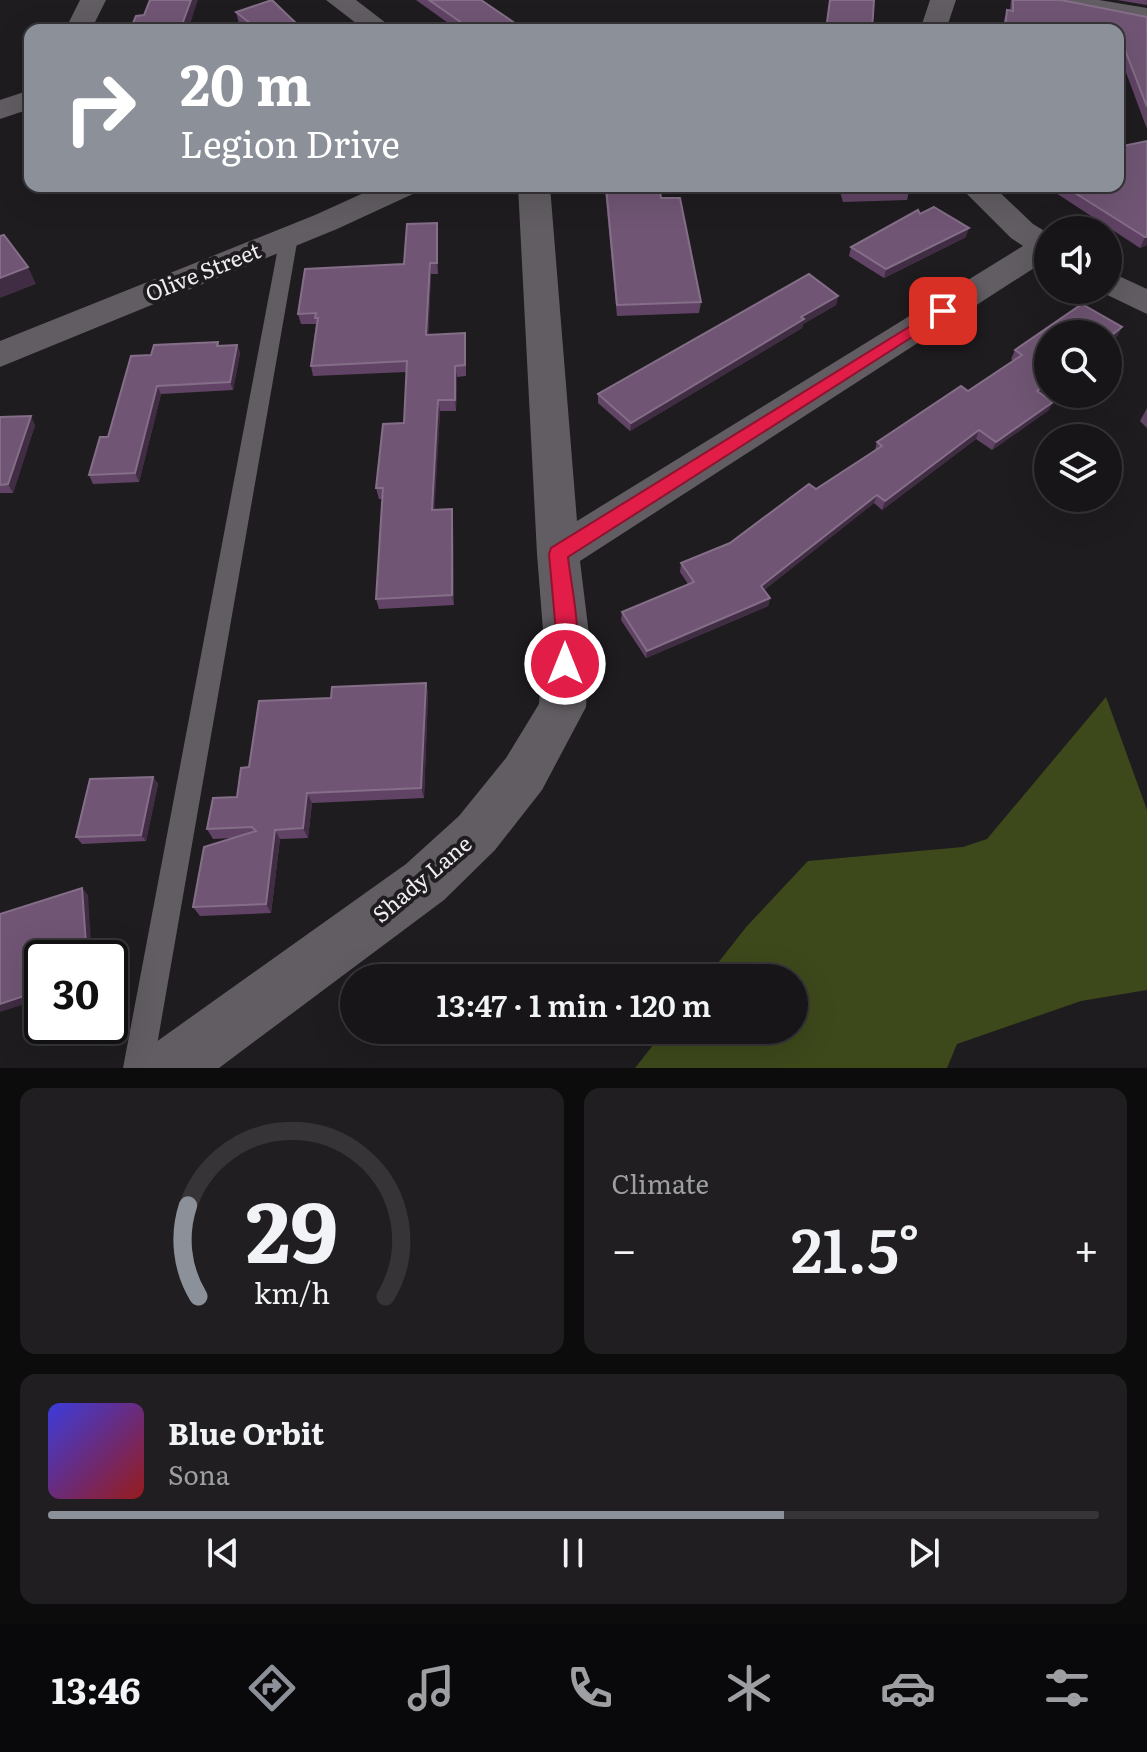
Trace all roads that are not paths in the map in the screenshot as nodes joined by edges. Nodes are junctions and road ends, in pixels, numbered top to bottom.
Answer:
1 (93, 0) edge
2 (339, 0) edge
3 (943, 0) edge
4 (1055, 0) edge
5 (1147, 16) edge
6 (81, 24) edge
7 (373, 24) edge
8 (935, 24) edge
9 (24, 101) edge
10 (0, 110) edge
11 (390, 192) edge
12 (534, 192) edge
13 (981, 192) edge
14 (289, 237) junction
15 (1034, 239) edge
16 (1034, 255) edge
17 (1122, 290) edge
18 (1147, 303) edge
19 (0, 355) edge
20 (558, 554) junction
21 (138, 1068) edge
22 (170, 1068) edge

1 - 6 street
2 - 7 street
3 - 8 street
4 - 5 street
9 - 10 street
11 - 14 street, Olive Street
12 - 20 street, Shady Lane
13 - 15 street
14 - 19 street, Olive Street
14 - 21 lane
16 - 20 street
17 - 18 street
20 - 22 street, Shady Lane

